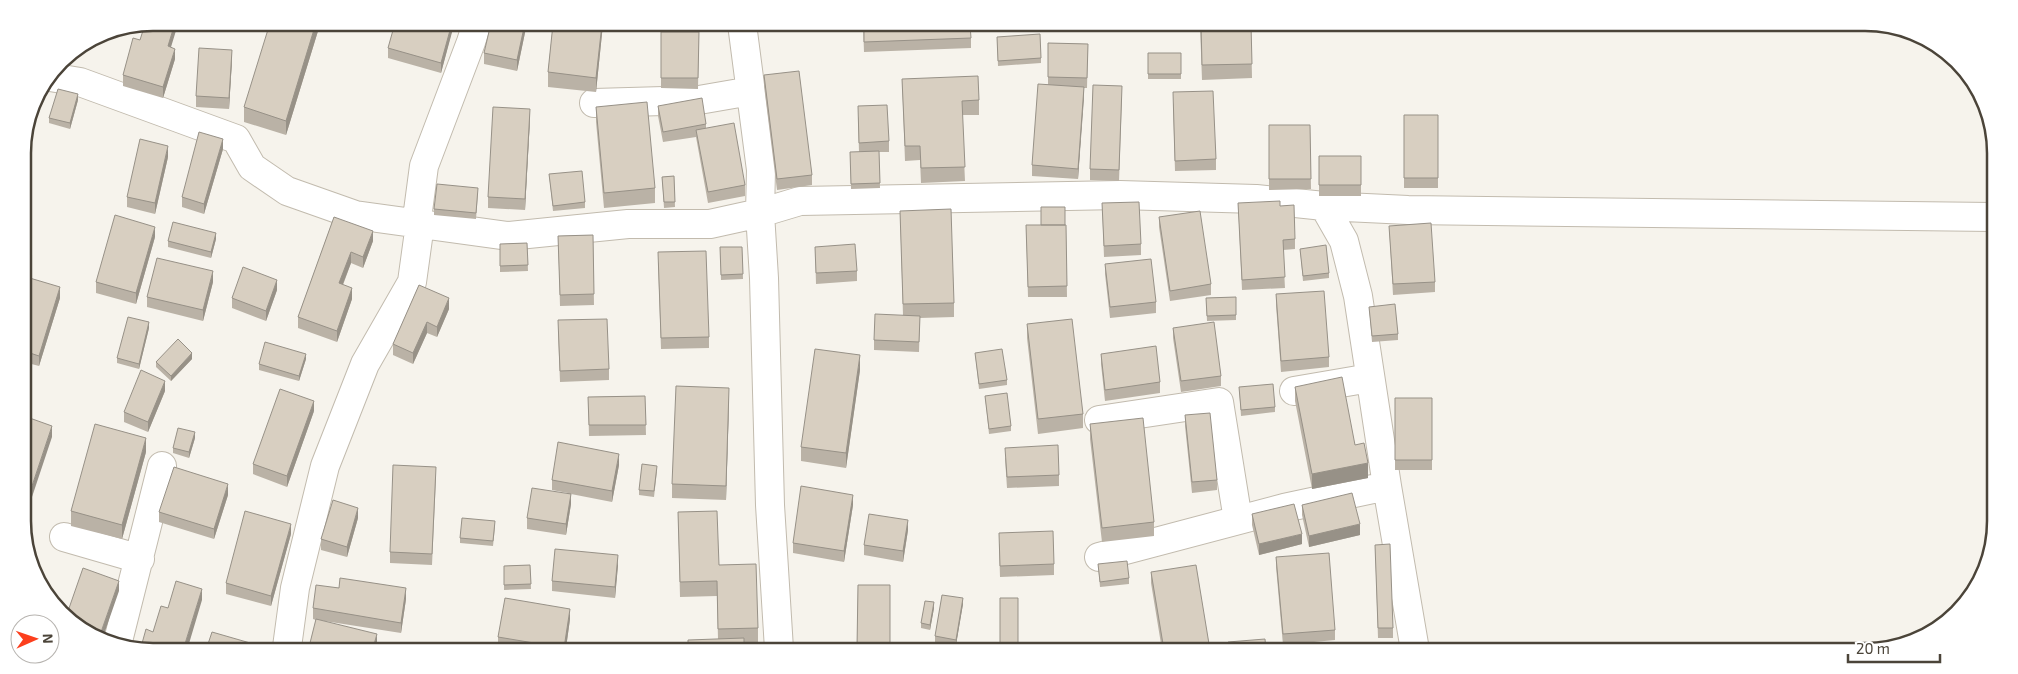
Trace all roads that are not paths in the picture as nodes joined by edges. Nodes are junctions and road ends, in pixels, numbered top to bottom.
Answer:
1 (474, 32) edge
2 (743, 32) edge
3 (58, 78) edge
4 (751, 91) junction
5 (594, 103) dead end
6 (1324, 206) junction
7 (760, 214) junction
8 (1987, 217) edge
9 (420, 224) junction
10 (1370, 378) junction
11 (1294, 391) edge
12 (1099, 420) dead end
13 (162, 466) dead end
14 (1387, 486) junction
15 (1238, 520) junction
16 (64, 537) dead end
17 (1099, 557) dead end
18 (140, 559) junction
19 (119, 638) edge
20 (1414, 642) edge
21 (288, 643) edge
22 (779, 643) edge

1 - 9 street
2 - 4 street
3 - 9 street
4 - 5 street
4 - 7 street
6 - 7 street
6 - 8 street
6 - 10 street
7 - 9 street
7 - 22 street
9 - 21 street
10 - 11 street
10 - 14 street
12 - 15 street
13 - 18 street
14 - 15 street
14 - 20 street
15 - 17 street
16 - 18 street
18 - 19 street

